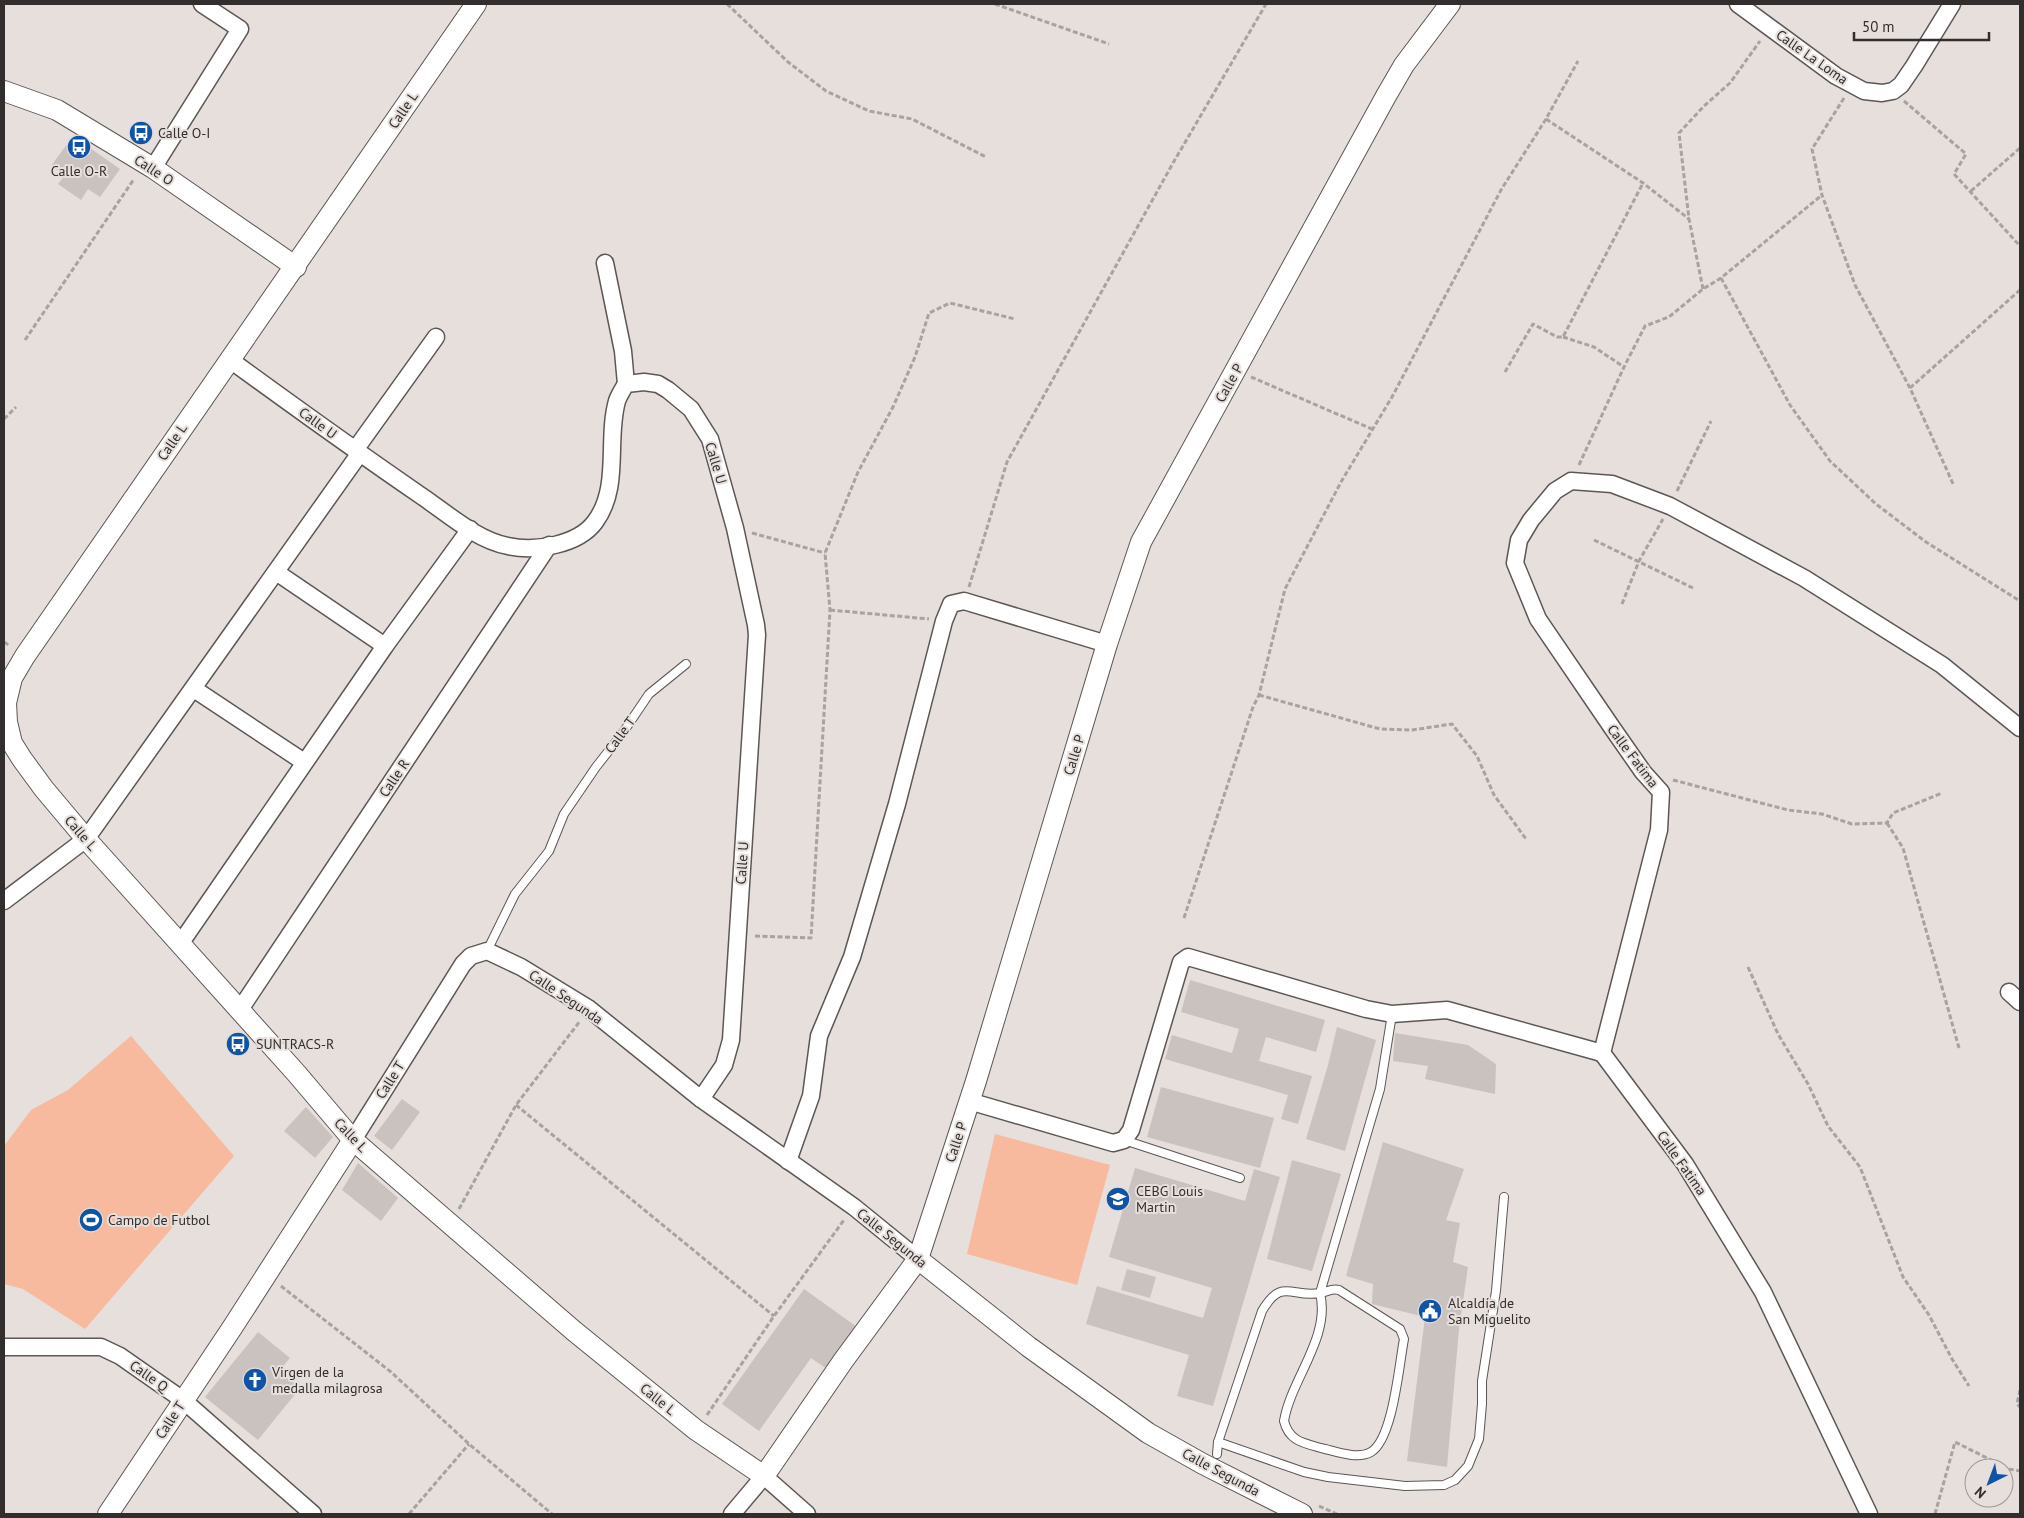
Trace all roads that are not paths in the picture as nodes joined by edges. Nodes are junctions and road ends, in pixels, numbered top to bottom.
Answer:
1 (202, 4) edge
2 (1450, 4) edge
3 (1738, 4) edge
4 (1952, 4) edge
5 (474, 5) edge
6 (4, 91) edge
7 (153, 168) junction
8 (605, 263) dead end
9 (296, 267) junction
10 (436, 337) dead end
11 (229, 360) junction
12 (626, 384) junction
13 (357, 451) junction
14 (470, 529) junction
15 (549, 546) junction
16 (276, 572) junction
17 (1107, 644) junction
18 (385, 646) junction
19 (686, 664) dead end
20 (194, 689) junction
21 (2020, 728) edge
22 (304, 762) junction
23 (86, 839) junction
24 (4, 901) edge
25 (180, 944) junction
26 (487, 951) junction
27 (239, 1010) junction
28 (1392, 1014) junction
29 (1602, 1053) junction
30 (701, 1099) junction
31 (969, 1101) junction
32 (353, 1140) junction
33 (1124, 1140) junction
34 (788, 1161) junction
35 (1240, 1178) dead end
36 (1504, 1197) dead end
37 (918, 1259) junction
38 (1320, 1293) junction
39 (4, 1347) edge
40 (183, 1400) junction
41 (1218, 1442) junction
42 (1217, 1454) dead end
43 (764, 1476) junction
44 (1307, 1508) edge
45 (108, 1514) edge
46 (313, 1514) edge
47 (732, 1514) edge
48 (807, 1514) edge
49 (1869, 1514) edge

1 - 7 street
2 - 17 street, Calle P
3 - 4 street, Calle La Loma
5 - 9 street, Calle L
6 - 7 street, Calle O
7 - 9 street, Calle O
8 - 12 street
9 - 11 street, Calle L
10 - 13 street
11 - 13 street, Calle U
11 - 23 street, Calle L
12 - 15 street, Calle U
12 - 30 street, Calle U
13 - 14 street, Calle U
13 - 16 street
14 - 15 street, Calle U
14 - 18 street
15 - 27 street, Calle R
16 - 18 street
16 - 20 street
17 - 31 street, Calle P
17 - 34 street
18 - 22 street
19 - 26 lane, Calle T
20 - 22 street
20 - 23 street
21 - 29 street, Calle Fatima
22 - 25 street
23 - 24 street
23 - 25 street, Calle L
25 - 27 street, Calle L
26 - 30 street, Calle Segunda
26 - 32 street, Calle T
27 - 32 street, Calle L
28 - 29 street
28 - 33 street
28 - 38 lane
29 - 49 street, Calle Fatima
30 - 34 street, Calle Segunda
31 - 33 street
31 - 37 street, Calle P
32 - 40 street, Calle T
32 - 43 street, Calle L
33 - 35 lane
34 - 37 street, Calle Segunda
36 - 41 lane
37 - 43 street, Calle P
37 - 44 street, Calle Segunda
38 - 38 lane
38 - 41 lane
39 - 40 street, Calle Q
40 - 45 street, Calle T
40 - 46 street, Calle Q
41 - 42 lane
43 - 47 street, Calle P
43 - 48 street, Calle L

